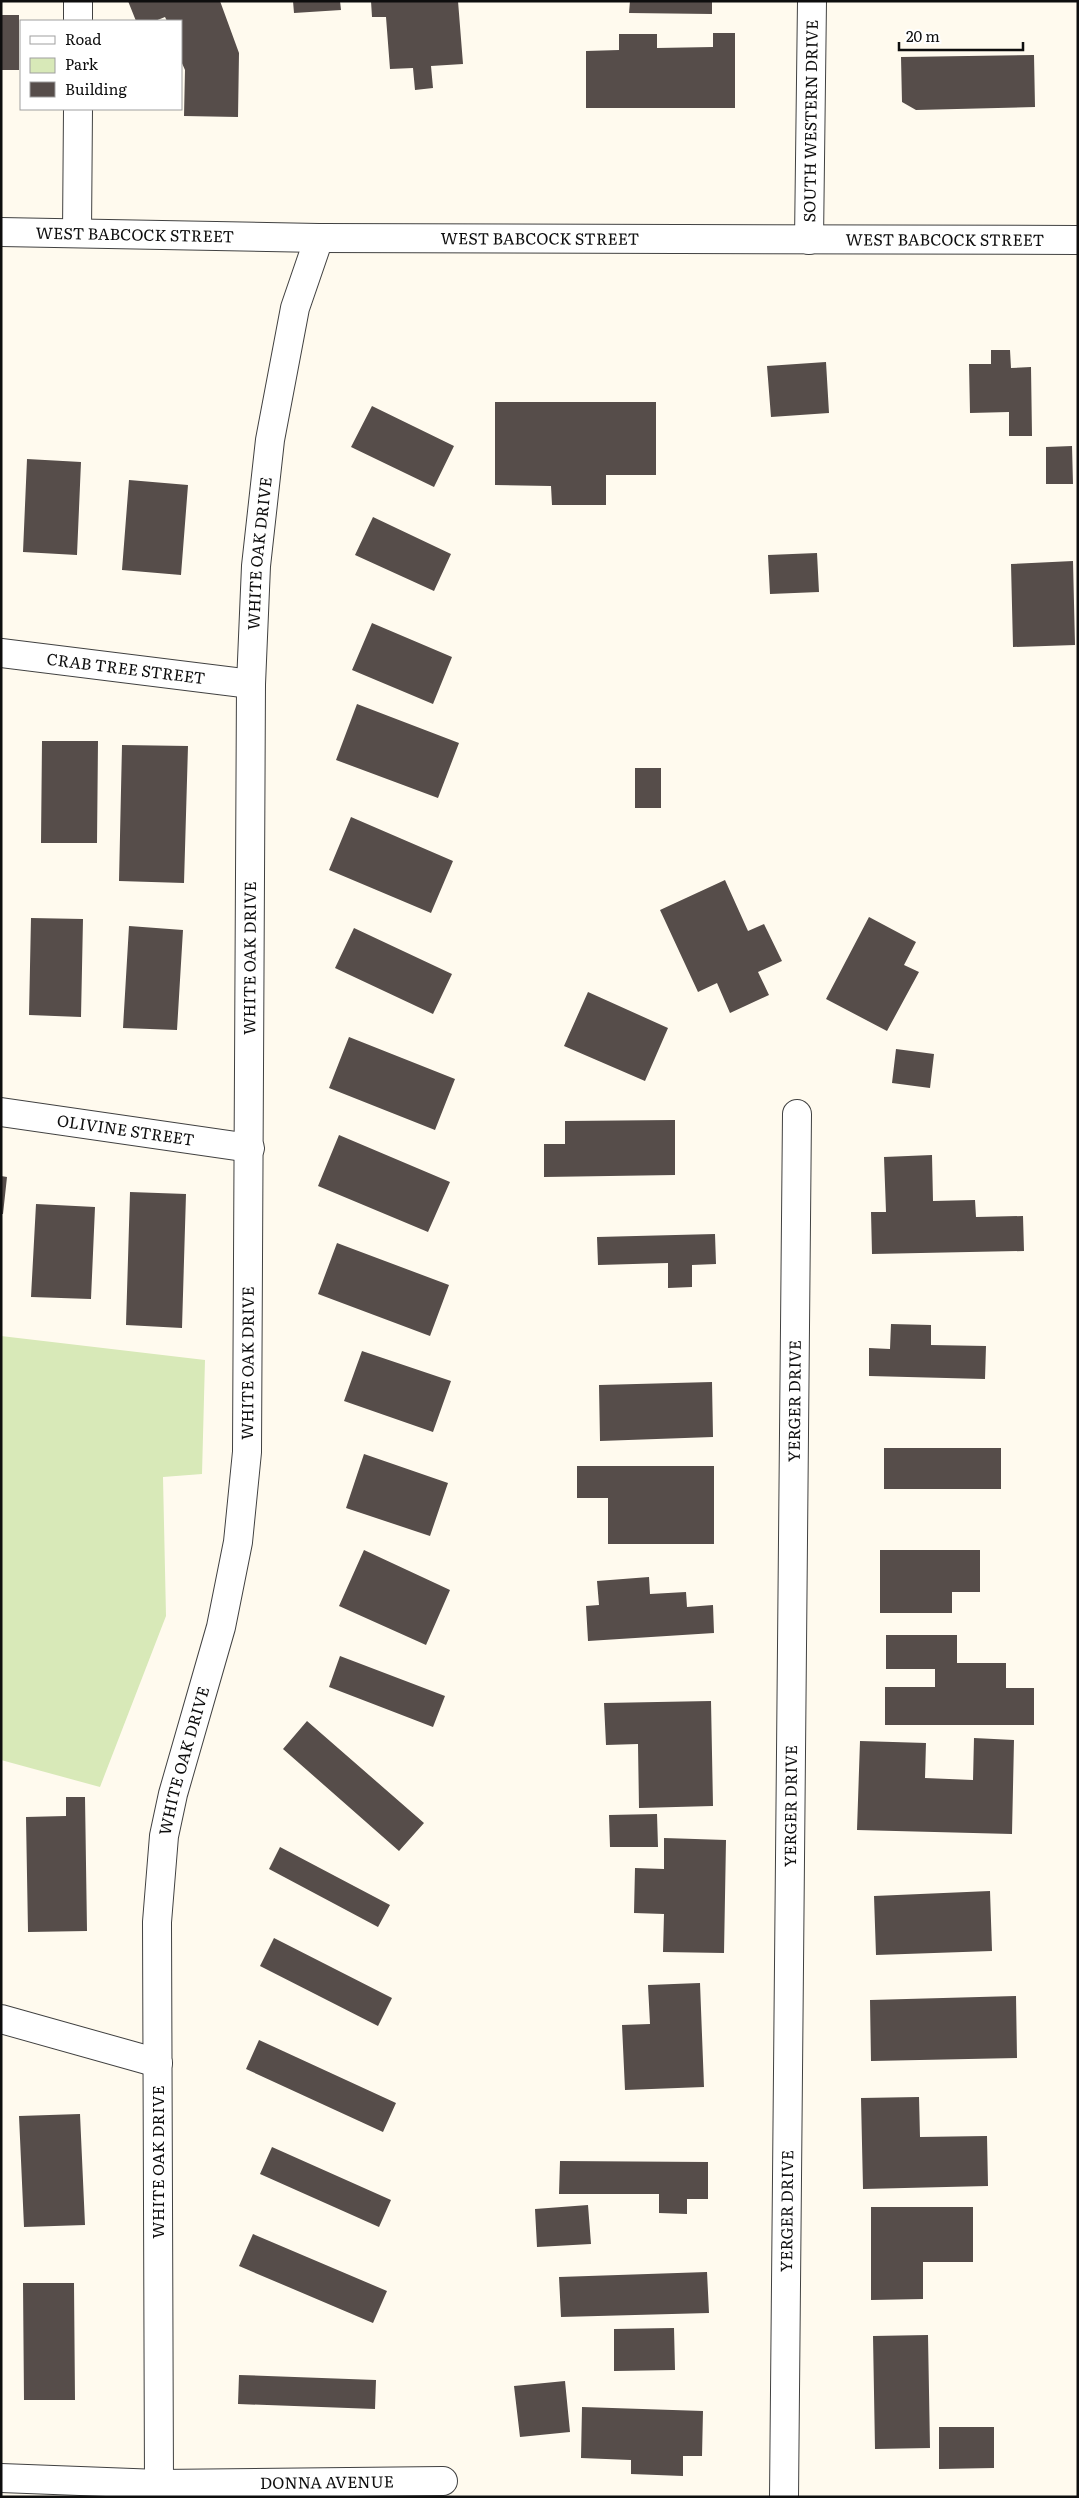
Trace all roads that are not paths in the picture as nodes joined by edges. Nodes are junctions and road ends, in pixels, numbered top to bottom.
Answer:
1 (78, 1) edge
2 (812, 1) edge
3 (78, 20) edge
4 (78, 110) edge
5 (1, 232) edge
6 (77, 232) junction
7 (318, 238) junction
8 (809, 240) junction
9 (1078, 240) edge
10 (1, 653) edge
11 (251, 684) junction
12 (1, 1112) edge
13 (797, 1114) dead end
14 (250, 1148) junction
15 (1, 2019) edge
16 (158, 2062) junction
17 (1, 2478) edge
18 (443, 2481) dead end
19 (159, 2484) junction
20 (784, 2497) edge

1 - 3 street
2 - 8 street, SOUTH WESTERN DRIVE
4 - 6 street
5 - 6 street, WEST BABCOCK STREET
6 - 7 street, WEST BABCOCK STREET
7 - 8 street, WEST BABCOCK STREET
7 - 11 street, WHITE OAK DRIVE
8 - 9 street, WEST BABCOCK STREET
10 - 11 street, CRAB TREE STREET
11 - 14 street, WHITE OAK DRIVE
12 - 14 street, OLIVINE STREET
13 - 20 street, YERGER DRIVE
14 - 16 street, WHITE OAK DRIVE
15 - 16 street
16 - 19 street, WHITE OAK DRIVE
17 - 19 street, DONNA AVENUE
18 - 19 street, DONNA AVENUE

